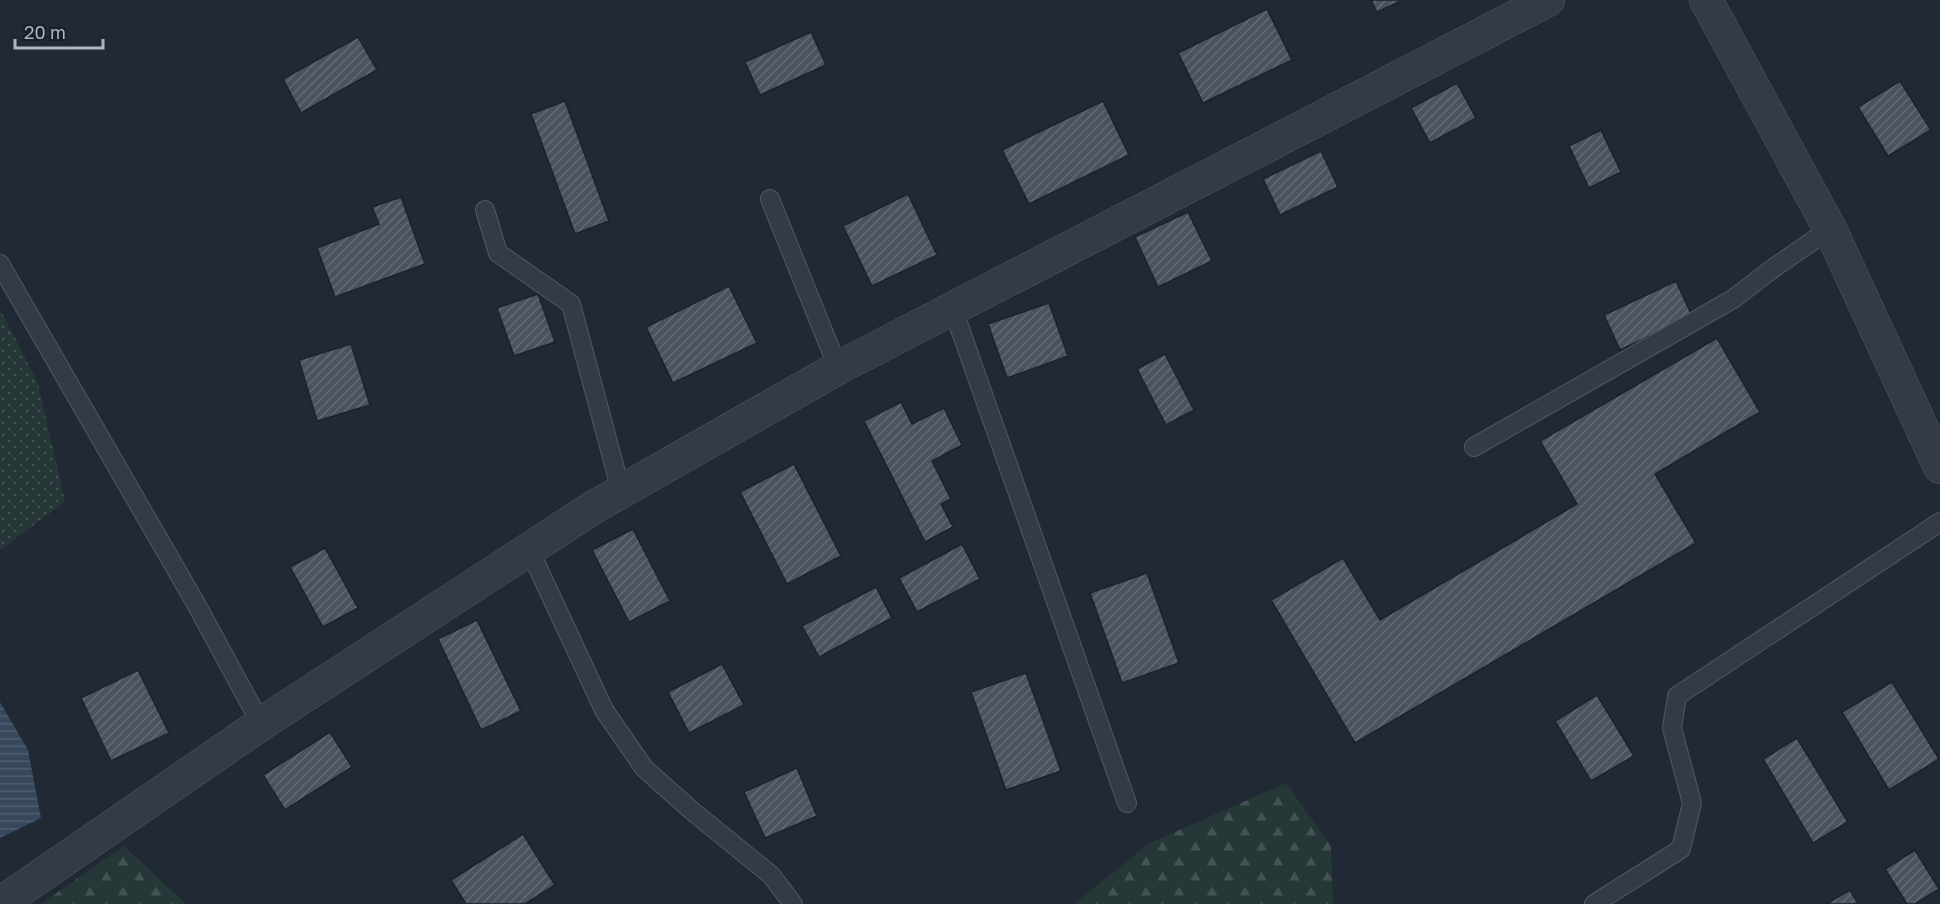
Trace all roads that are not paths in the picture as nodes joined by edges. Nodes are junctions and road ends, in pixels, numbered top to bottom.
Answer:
1 (1548, 0) edge
2 (1706, 0) edge
3 (770, 199) dead end
4 (485, 210) dead end
5 (1830, 230) junction
6 (0, 264) edge
7 (953, 309) junction
8 (838, 368) junction
9 (1474, 447) dead end
10 (1940, 467) edge
11 (621, 491) junction
12 (1940, 522) edge
13 (529, 549) junction
14 (261, 724) junction
15 (1127, 803) dead end
16 (0, 904) edge
17 (794, 904) edge
18 (1594, 904) edge

1 - 7 street
2 - 5 street
3 - 8 lane
4 - 11 lane
5 - 9 lane
5 - 10 street
6 - 14 lane
7 - 8 street
7 - 15 lane
8 - 11 street
11 - 13 street
12 - 18 lane
13 - 14 street
13 - 17 lane
14 - 16 street

